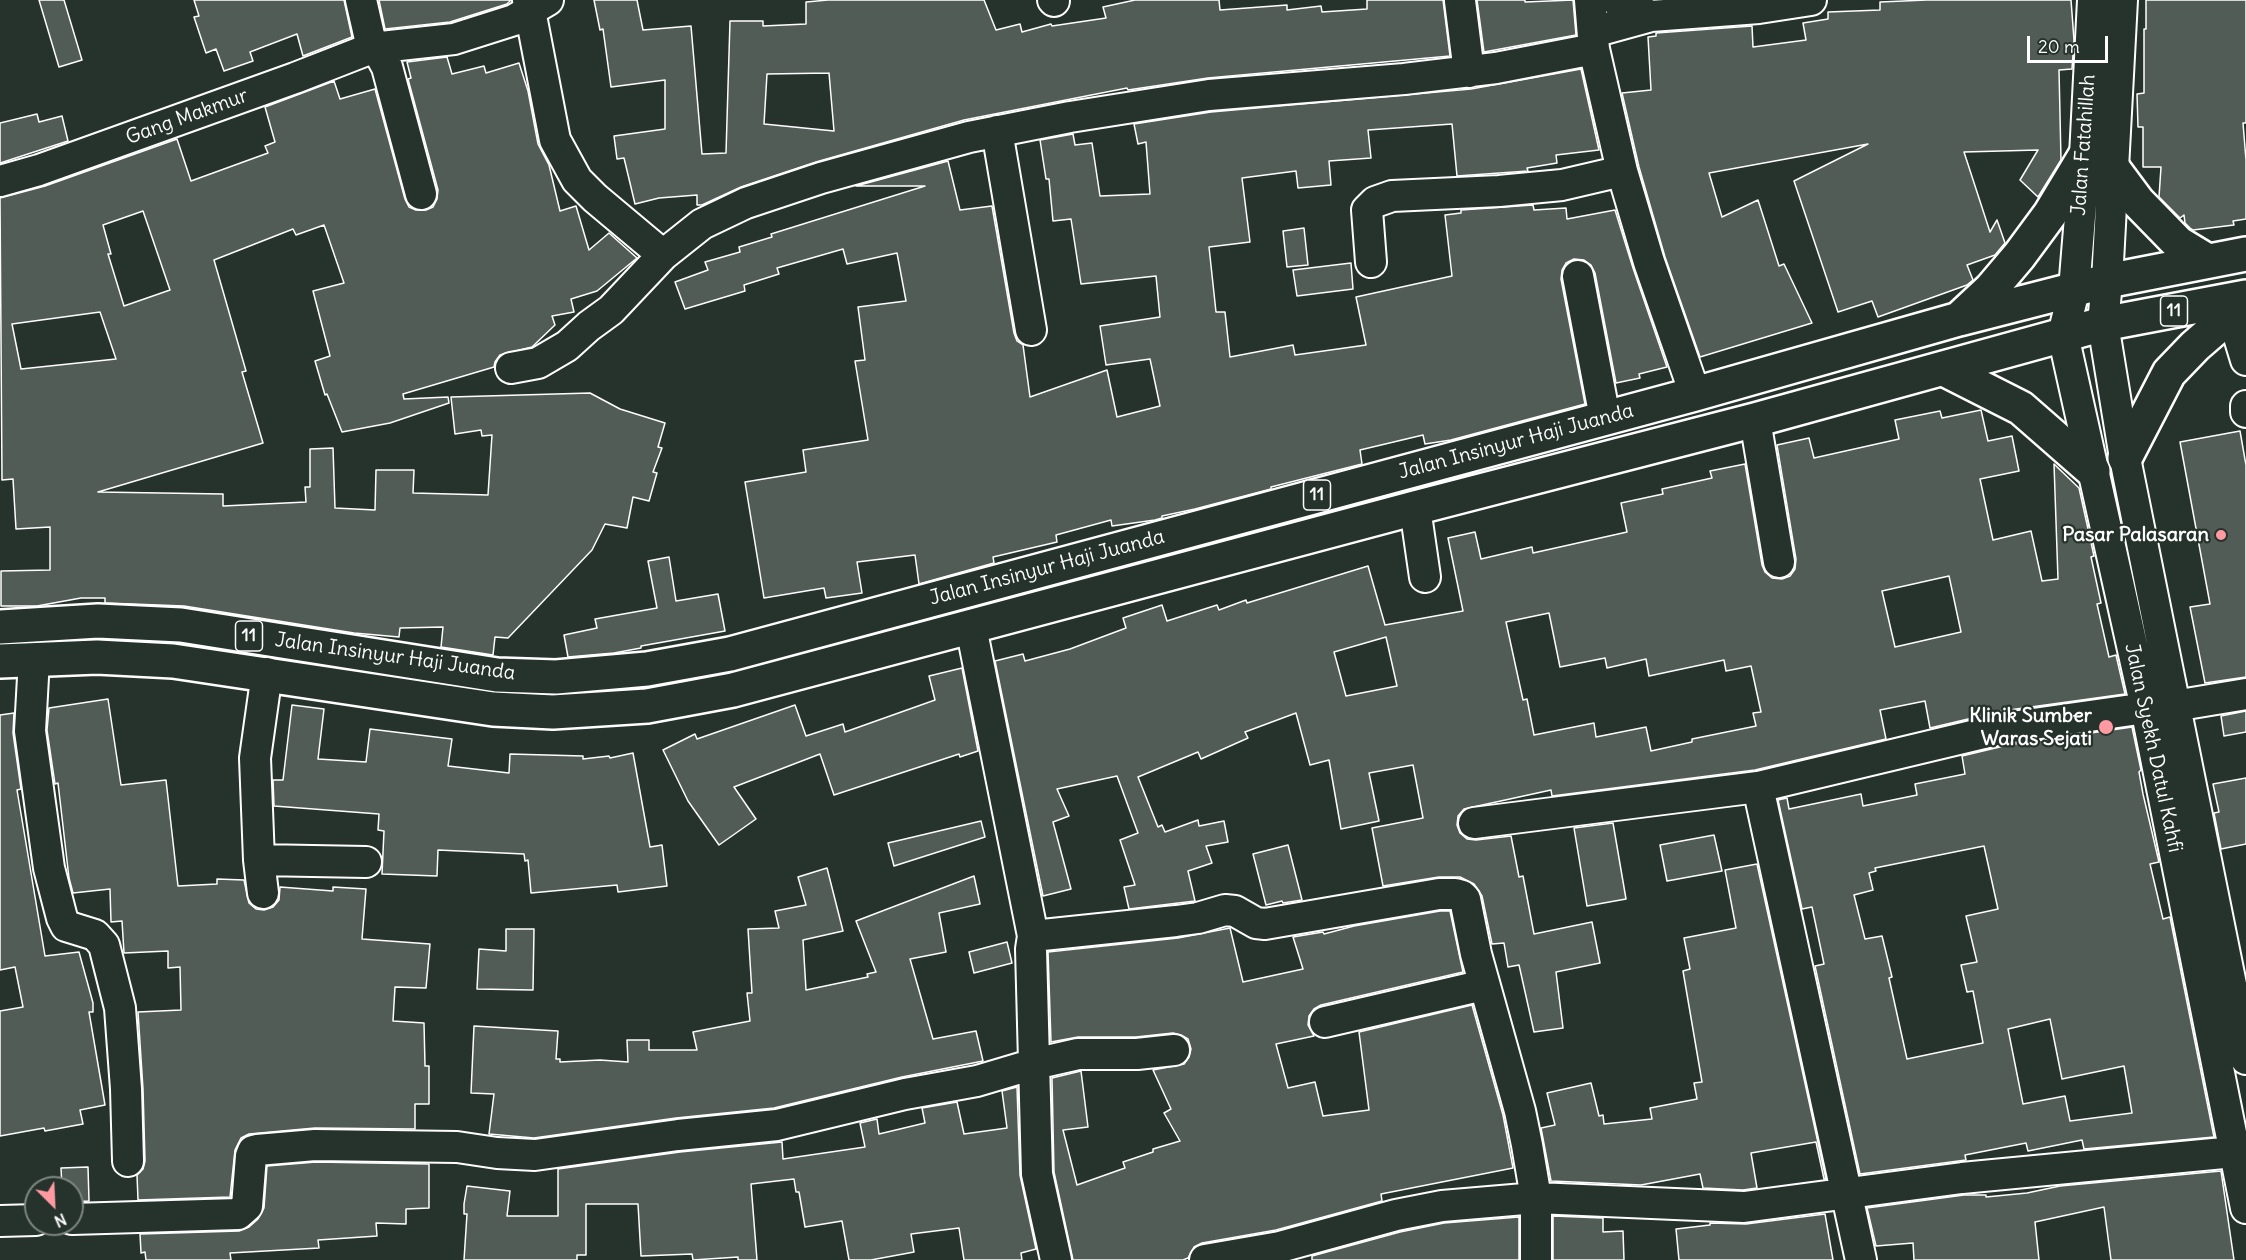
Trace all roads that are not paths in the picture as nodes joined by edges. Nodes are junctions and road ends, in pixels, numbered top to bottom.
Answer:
1 (362, 0) edge
2 (1590, 0) edge
3 (1616, 0) edge
4 (1811, 0) edge
5 (2093, 0) edge
6 (2122, 0) edge
7 (1460, 1) edge
8 (535, 4) edge
9 (1651, 16) junction
10 (1594, 40) junction
11 (372, 48) junction
12 (1468, 72) junction
13 (997, 131) junction
14 (2098, 162) junction
15 (1622, 171) junction
16 (0, 181) edge
17 (421, 194) dead end
18 (668, 251) junction
19 (2246, 254) edge
20 (2206, 260) junction
21 (1371, 262) dead end
22 (1578, 276) dead end
23 (2107, 281) junction
24 (2074, 290) junction
25 (1959, 319) junction
26 (2103, 324) junction
27 (2243, 326) edge
28 (1031, 330) dead end
29 (2063, 335) junction
30 (511, 368) dead end
31 (1944, 369) junction
32 (1695, 394) junction
33 (2246, 406) edge
34 (2246, 412) edge
35 (1605, 418) junction
36 (1755, 420) junction
37 (2125, 458) junction
38 (2093, 471) junction
39 (1415, 508) junction
40 (1779, 562) dead end
41 (1425, 577) dead end
42 (0, 627) edge
43 (971, 627) junction
44 (34, 659) junction
45 (0, 661) edge
46 (267, 673) junction
47 (2246, 694) edge
48 (2160, 707) junction
49 (1758, 787) junction
50 (1474, 823) dead end
51 (259, 860) junction
52 (366, 862) dead end
53 (263, 893) dead end
54 (1033, 936) junction
55 (1484, 986) junction
56 (2239, 987) edge
57 (2203, 995) junction
58 (1325, 1022) dead end
59 (1174, 1050) dead end
60 (2246, 1059) edge
61 (1034, 1064) junction
62 (2234, 1152) junction
63 (128, 1161) dead end
64 (1846, 1194) junction
65 (1536, 1198) junction
66 (2246, 1208) edge
67 (84, 1219) edge
68 (24, 1220) edge
69 (0, 1221) edge
70 (1056, 1260) edge
71 (1205, 1260) edge
72 (1536, 1260) edge
73 (1862, 1260) edge

1 - 11 street
2 - 10 street
3 - 9 street
4 - 9 street
5 - 14 street, Jalan Fatahillah
6 - 14 street, Jalan Fatahillah
7 - 12 street
8 - 11 street, Gang Makmur
8 - 18 street
9 - 10 street
10 - 12 street
10 - 15 street
11 - 16 street, Gang Makmur
11 - 17 street
12 - 13 street
13 - 18 street
13 - 28 street
14 - 20 highway
14 - 23 street, Jalan Fatahillah
14 - 24 street, Jalan Fatahillah
14 - 25 highway
15 - 21 street
15 - 32 street
18 - 30 street
19 - 20 highway, 11
20 - 23 highway, 11
22 - 35 street
23 - 24 highway, 11
23 - 26 street, Jalan Syekh Datul Kahfi
24 - 25 highway, Jalan Insinyur Haji Juanda / 11
24 - 29 street, Jalan Syekh Datul Kahfi
25 - 32 highway, Jalan Insinyur Haji Juanda / 11
26 - 27 highway, 11
26 - 29 highway, 11
26 - 37 street, Jalan Syekh Datul Kahfi
27 - 37 highway
29 - 31 highway, Jalan Insinyur Haji Juanda / 11
29 - 38 street, Jalan Syekh Datul Kahfi
31 - 36 highway, Jalan Insinyur Haji Juanda / 11
31 - 38 highway
32 - 35 highway, Jalan Insinyur Haji Juanda / 11
33 - 34 street
35 - 42 highway, Jalan Insinyur Haji Juanda / 11
36 - 39 highway, Jalan Insinyur Haji Juanda / 11
36 - 40 street
37 - 48 street, Jalan Syekh Datul Kahfi
38 - 48 street, Jalan Syekh Datul Kahfi
39 - 41 street
39 - 43 highway, Jalan Insinyur Haji Juanda / 11
43 - 46 highway, Jalan Insinyur Haji Juanda / 11
43 - 54 street
44 - 45 highway, Jalan Insinyur Haji Juanda / 11
44 - 46 highway, Jalan Insinyur Haji Juanda / 11
44 - 63 street
46 - 51 street
47 - 48 street
48 - 49 street
48 - 56 street, Jalan Syekh Datul Kahfi
48 - 57 street, Jalan Syekh Datul Kahfi
49 - 50 street
49 - 64 street
51 - 52 street
51 - 53 street
54 - 55 street
54 - 61 street
55 - 58 street
55 - 65 street
56 - 57 street
56 - 60 street, Jalan Syekh Datul Kahfi
57 - 62 street, Jalan Syekh Datul Kahfi
59 - 61 street
61 - 67 street
61 - 70 street
62 - 64 street
62 - 66 street, Jalan Syekh Datul Kahfi
64 - 65 street
64 - 73 street
65 - 71 street
65 - 72 street
68 - 69 street

